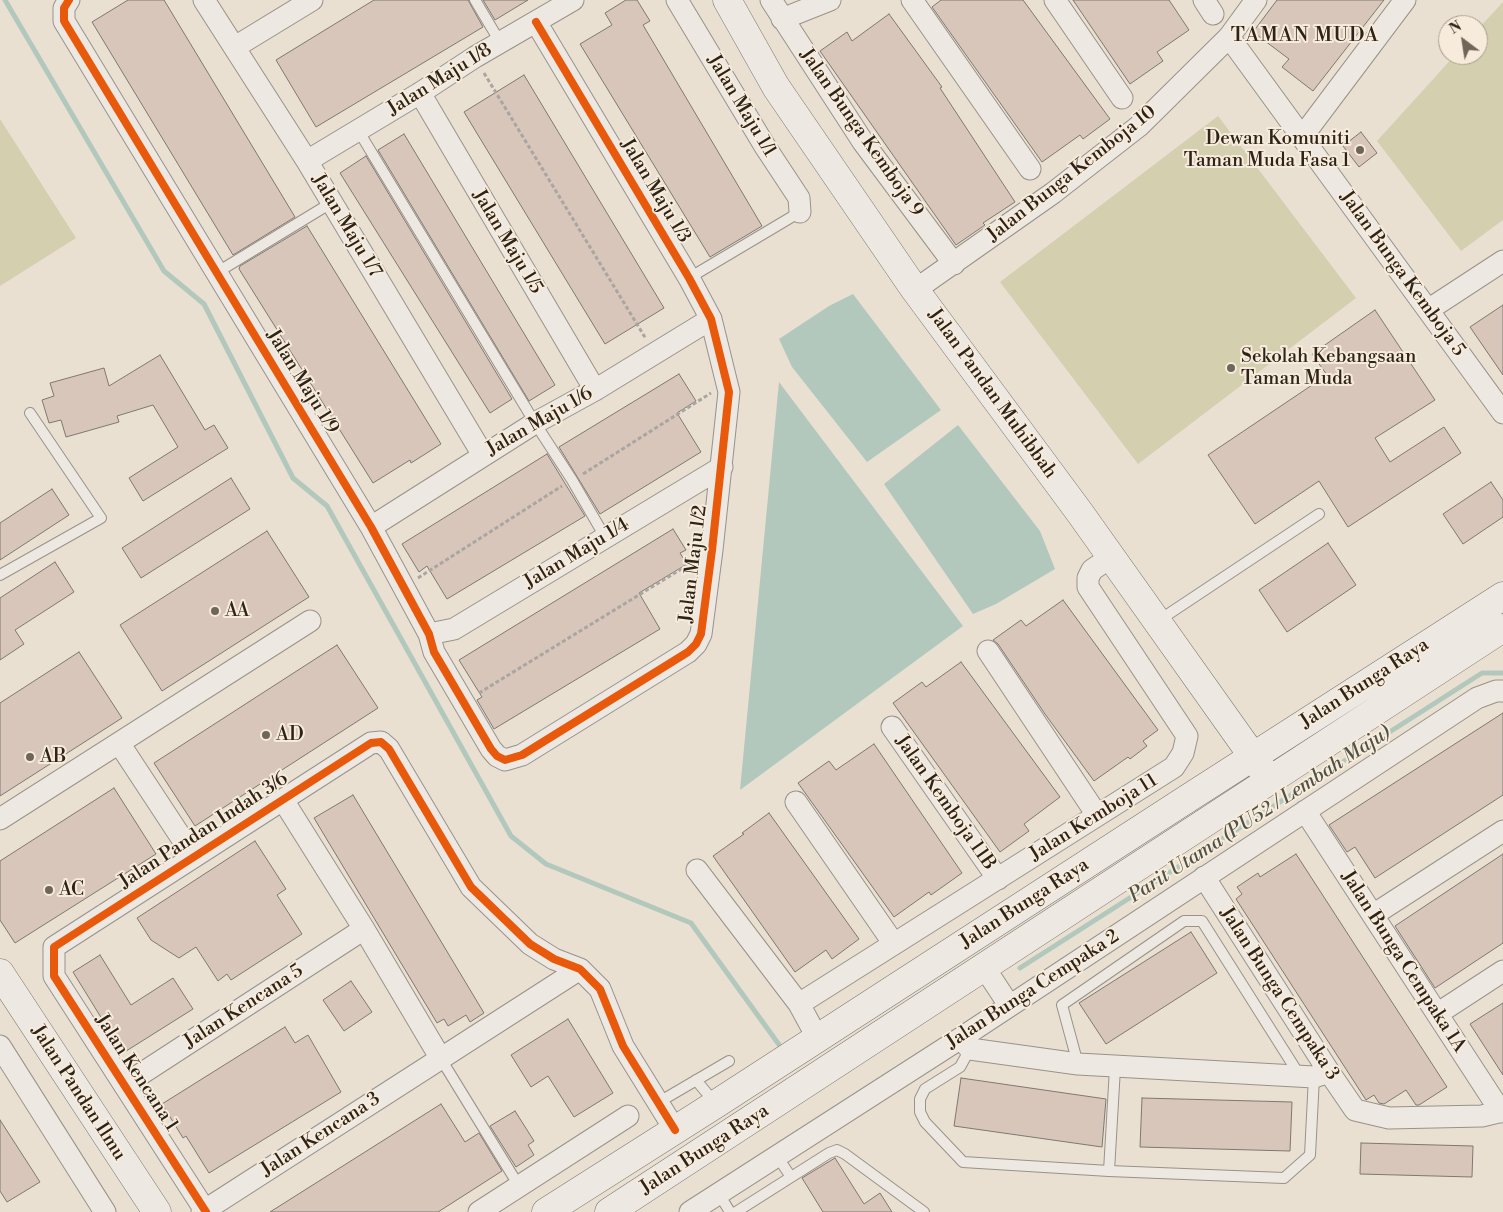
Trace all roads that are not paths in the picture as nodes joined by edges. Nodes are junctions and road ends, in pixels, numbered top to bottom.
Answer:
1 (69, 0) edge
2 (204, 0) edge
3 (312, 0) edge
4 (475, 0) edge
5 (573, 0) edge
6 (677, 0) edge
7 (727, 0) edge
8 (771, 0) edge
9 (830, 0) edge
10 (912, 0) edge
11 (1055, 0) edge
12 (1256, 0) edge
13 (1405, 0) edge
14 (782, 19) junction
15 (536, 22) junction
16 (1229, 37) junction
17 (500, 42) junction
18 (235, 47) junction
19 (420, 93) junction
20 (1122, 98) dead end
21 (358, 130) junction
22 (1302, 137) junction
23 (307, 161) junction
24 (1030, 169) dead end
25 (331, 203) junction
26 (800, 212) joint
27 (1503, 261) edge
28 (954, 264) junction
29 (216, 273) junction
30 (689, 278) junction
31 (915, 290) junction
32 (1428, 310) junction
33 (711, 319) junction
34 (727, 384) joint
35 (595, 390) junction
36 (1502, 410) edge
37 (30, 413) dead end
38 (535, 423) junction
39 (483, 455) junction
40 (722, 467) junction
41 (1319, 514) dead end
42 (371, 526) junction
43 (605, 537) junction
44 (1111, 557) junction
45 (0, 575) edge
46 (1503, 596) edge
47 (310, 621) dead end
48 (1157, 621) junction
49 (1503, 628) edge
50 (429, 634) junction
51 (988, 651) dead end
52 (1503, 691) edge
53 (892, 727) dead end
54 (119, 743) junction
55 (1254, 756) junction
56 (505, 760) joint
57 (1270, 780) junction
58 (283, 800) junction
59 (796, 802) dead end
60 (1305, 811) junction
61 (1097, 816) junction
62 (0, 819) edge
63 (1503, 831) edge
64 (194, 857) junction
65 (697, 870) dead end
66 (1204, 877) junction
67 (998, 879) junction
68 (1373, 915) junction
69 (364, 929) junction
70 (894, 944) junction
71 (54, 947) joint
72 (984, 967) junction
73 (580, 969) junction
74 (1503, 971) edge
75 (0, 973) edge
76 (1009, 1005) junction
77 (801, 1008) junction
78 (1437, 1014) junction
79 (816, 1035) junction
80 (966, 1043) junction
81 (0, 1046) edge
82 (441, 1059) junction
83 (729, 1061) dead end
84 (1078, 1064) junction
85 (1115, 1068) junction
86 (1314, 1075) junction
87 (696, 1080) junction
88 (124, 1084) junction
89 (659, 1102) junction
90 (716, 1104) junction
91 (1502, 1112) edge
92 (628, 1116) dead end
93 (675, 1130) junction
94 (777, 1156) junction
95 (1109, 1171) junction
96 (790, 1177) junction
97 (519, 1186) junction
98 (718, 1194) junction
99 (98, 1210) edge
100 (204, 1211) edge
101 (157, 1212) edge
102 (479, 1212) edge
103 (546, 1212) edge
104 (609, 1212) edge
105 (690, 1212) edge
106 (730, 1212) edge
107 (736, 1212) edge
108 (924, 1212) edge

1 - 29 street, Jalan Maju 1/9
2 - 18 street, Jalan Maju 1/7
3 - 18 street
4 - 17 lane
5 - 15 street, Jalan Maju 1/8
6 - 26 street, Jalan Maju 1/1
7 - 31 street, Jalan Pandan Muhibbah
8 - 14 street, Jalan Bunga Kemboja 9
9 - 14 street
10 - 24 street
11 - 20 street
12 - 16 street, Jalan Bunga Kemboja 10
13 - 22 street
14 - 28 street, Jalan Bunga Kemboja 9
15 - 17 street, Jalan Maju 1/8
15 - 30 street, Jalan Maju 1/3
16 - 22 street, Jalan Bunga Kemboja 5
16 - 28 street, Jalan Bunga Kemboja 10
17 - 19 street, Jalan Maju 1/8
18 - 23 street, Jalan Maju 1/7
19 - 21 street, Jalan Maju 1/8
19 - 35 street, Jalan Maju 1/5
21 - 23 street, Jalan Maju 1/8
21 - 38 lane
22 - 32 street, Jalan Bunga Kemboja 5
23 - 25 street, Jalan Maju 1/7
25 - 29 lane
25 - 39 street, Jalan Maju 1/7
26 - 30 lane
27 - 32 street
28 - 31 street, Jalan Bunga Kemboja 10
29 - 42 street, Jalan Maju 1/9
30 - 33 street, Jalan Maju 1/3
31 - 44 street, Jalan Pandan Muhibbah
32 - 36 street, Jalan Bunga Kemboja 5
33 - 34 street, Jalan Maju 1/3
33 - 35 street, Jalan Maju 1/6
34 - 40 street, Jalan Maju 1/2
35 - 38 street, Jalan Maju 1/6
37 - 45 lane
38 - 39 street, Jalan Maju 1/6
38 - 43 lane
39 - 42 street, Jalan Maju 1/6
40 - 43 street, Jalan Maju 1/4
40 - 56 street, Jalan Maju 1/2
41 - 48 lane
42 - 50 street, Jalan Maju 1/9
43 - 50 street, Jalan Maju 1/4
44 - 48 street, Jalan Pandan Muhibbah
44 - 61 street, Jalan Kemboja 11
46 - 55 street, Jalan Bunga Raya
47 - 54 street
48 - 55 street, Jalan Pandan Muhibbah
49 - 57 street, Jalan Bunga Raya
50 - 56 street, Jalan Maju 1/9
51 - 61 street
52 - 60 street, Jalan Bunga Cempaka 2
53 - 67 street, Jalan Kemboja 11B
54 - 62 street
54 - 64 street
55 - 57 street, Jalan Pandan Muhibbah
55 - 79 street, Jalan Bunga Raya
57 - 72 street, Jalan Bunga Raya
58 - 64 street, Jalan Pandan Indah 3/6
58 - 69 street
58 - 73 street, Jalan Pandan Indah 3/6
59 - 70 street
60 - 66 street, Jalan Bunga Cempaka 2
60 - 68 street, Jalan Bunga Cempaka 1A
61 - 67 street, Jalan Kemboja 11
63 - 68 street
64 - 71 street, Jalan Pandan Indah 3/6
65 - 77 street
66 - 76 street, Jalan Bunga Cempaka 2
66 - 86 street, Jalan Bunga Cempaka 3
67 - 70 street, Jalan Kemboja 11
68 - 78 street, Jalan Bunga Cempaka 1A
69 - 82 street
69 - 88 street, Jalan Kencana 5
70 - 77 street, Jalan Kemboja 11
71 - 88 street, Jalan Kencana 1
72 - 76 street
72 - 104 street, Jalan Bunga Raya
73 - 82 street, Jalan Kencana 3
73 - 89 street
74 - 78 street
75 - 101 street, Jalan Pandan Ilmu
76 - 80 street, Jalan Bunga Cempaka 2
77 - 79 street
78 - 91 street, Jalan Bunga Cempaka 1A
79 - 90 street, Jalan Bunga Raya
80 - 84 street
80 - 94 street, Jalan Bunga Cempaka 2
80 - 95 lane
81 - 99 street
82 - 97 lane
82 - 100 street, Jalan Kencana 3
83 - 87 lane
84 - 85 street
84 - 86 lane
85 - 86 street
85 - 95 lane
86 - 91 street, Jalan Bunga Cempaka 3
86 - 95 lane
87 - 89 lane
87 - 90 lane
88 - 100 street, Jalan Kencana 1
89 - 93 street
90 - 93 street, Jalan Bunga Raya
92 - 97 street
93 - 103 street, Jalan Bunga Raya
94 - 96 lane
94 - 98 street, Jalan Bunga Cempaka 2
96 - 107 lane
96 - 108 lane
97 - 102 street
98 - 105 street, Jalan Bunga Cempaka 2
98 - 106 lane

